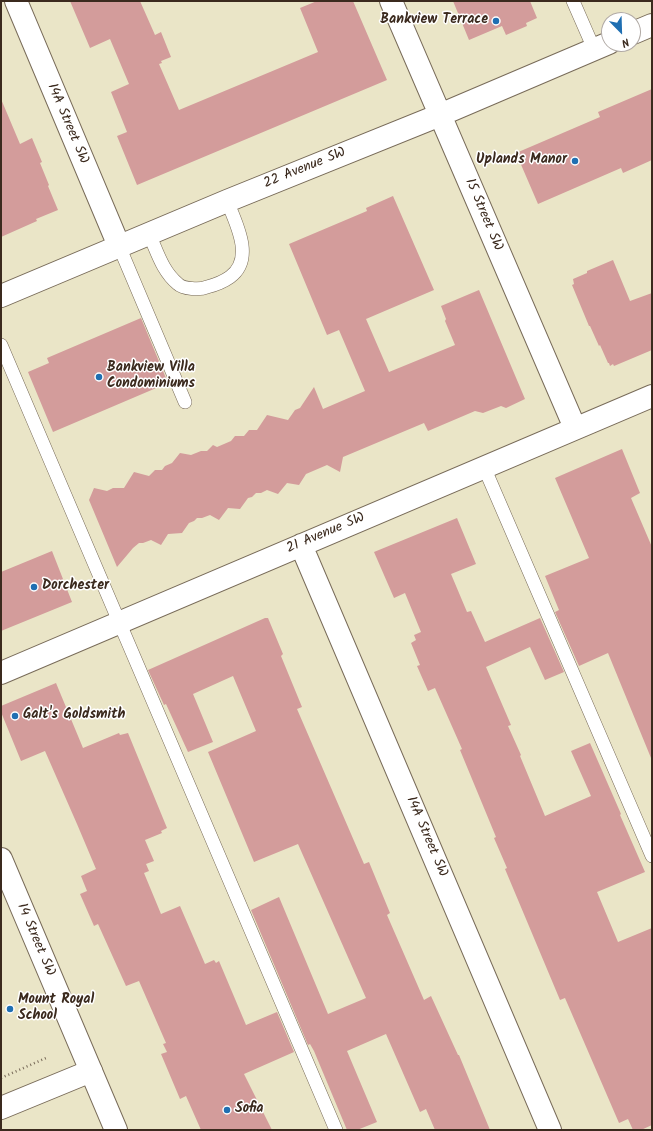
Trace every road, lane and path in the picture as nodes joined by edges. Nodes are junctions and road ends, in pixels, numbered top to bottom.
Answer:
1 (16, 1) edge
2 (391, 1) edge
3 (573, 1) edge
4 (652, 24) edge
5 (641, 29) edge
6 (601, 44) edge
7 (601, 46) edge
8 (440, 115) junction
9 (227, 201) junction
10 (149, 234) junction
11 (119, 246) junction
12 (1, 296) edge
13 (1, 345) edge
14 (652, 396) edge
15 (184, 402) dead end
16 (575, 428) junction
17 (484, 466) junction
18 (301, 545) junction
19 (120, 622) junction
20 (1, 673) edge
21 (652, 856) edge
22 (1, 860) edge
23 (46, 1058) dead end
24 (91, 1070) junction
25 (1, 1078) edge
26 (1, 1108) edge
27 (116, 1130) edge
28 (336, 1130) edge
29 (550, 1130) edge

1 - 11 street, 14A Street SW
2 - 8 street, 15 Street SW
3 - 6 lane
4 - 5 street
7 - 8 street, 22 Avenue SW
8 - 9 street, 22 Avenue SW
8 - 16 street, 15 Street SW
9 - 10 street, 22 Avenue SW
9 - 10 lane
10 - 11 street, 22 Avenue SW
11 - 12 street, 22 Avenue SW
11 - 15 lane
13 - 19 lane
14 - 16 street, 21 Avenue SW
16 - 17 street, 21 Avenue SW
17 - 18 street, 21 Avenue SW
17 - 21 lane
18 - 19 street, 21 Avenue SW
18 - 29 street, 14A Street SW
19 - 20 street, 21 Avenue SW
19 - 28 lane
22 - 24 street, 14 Street SW
23 - 25 path
24 - 26 street
24 - 27 street, 14 Street SW

